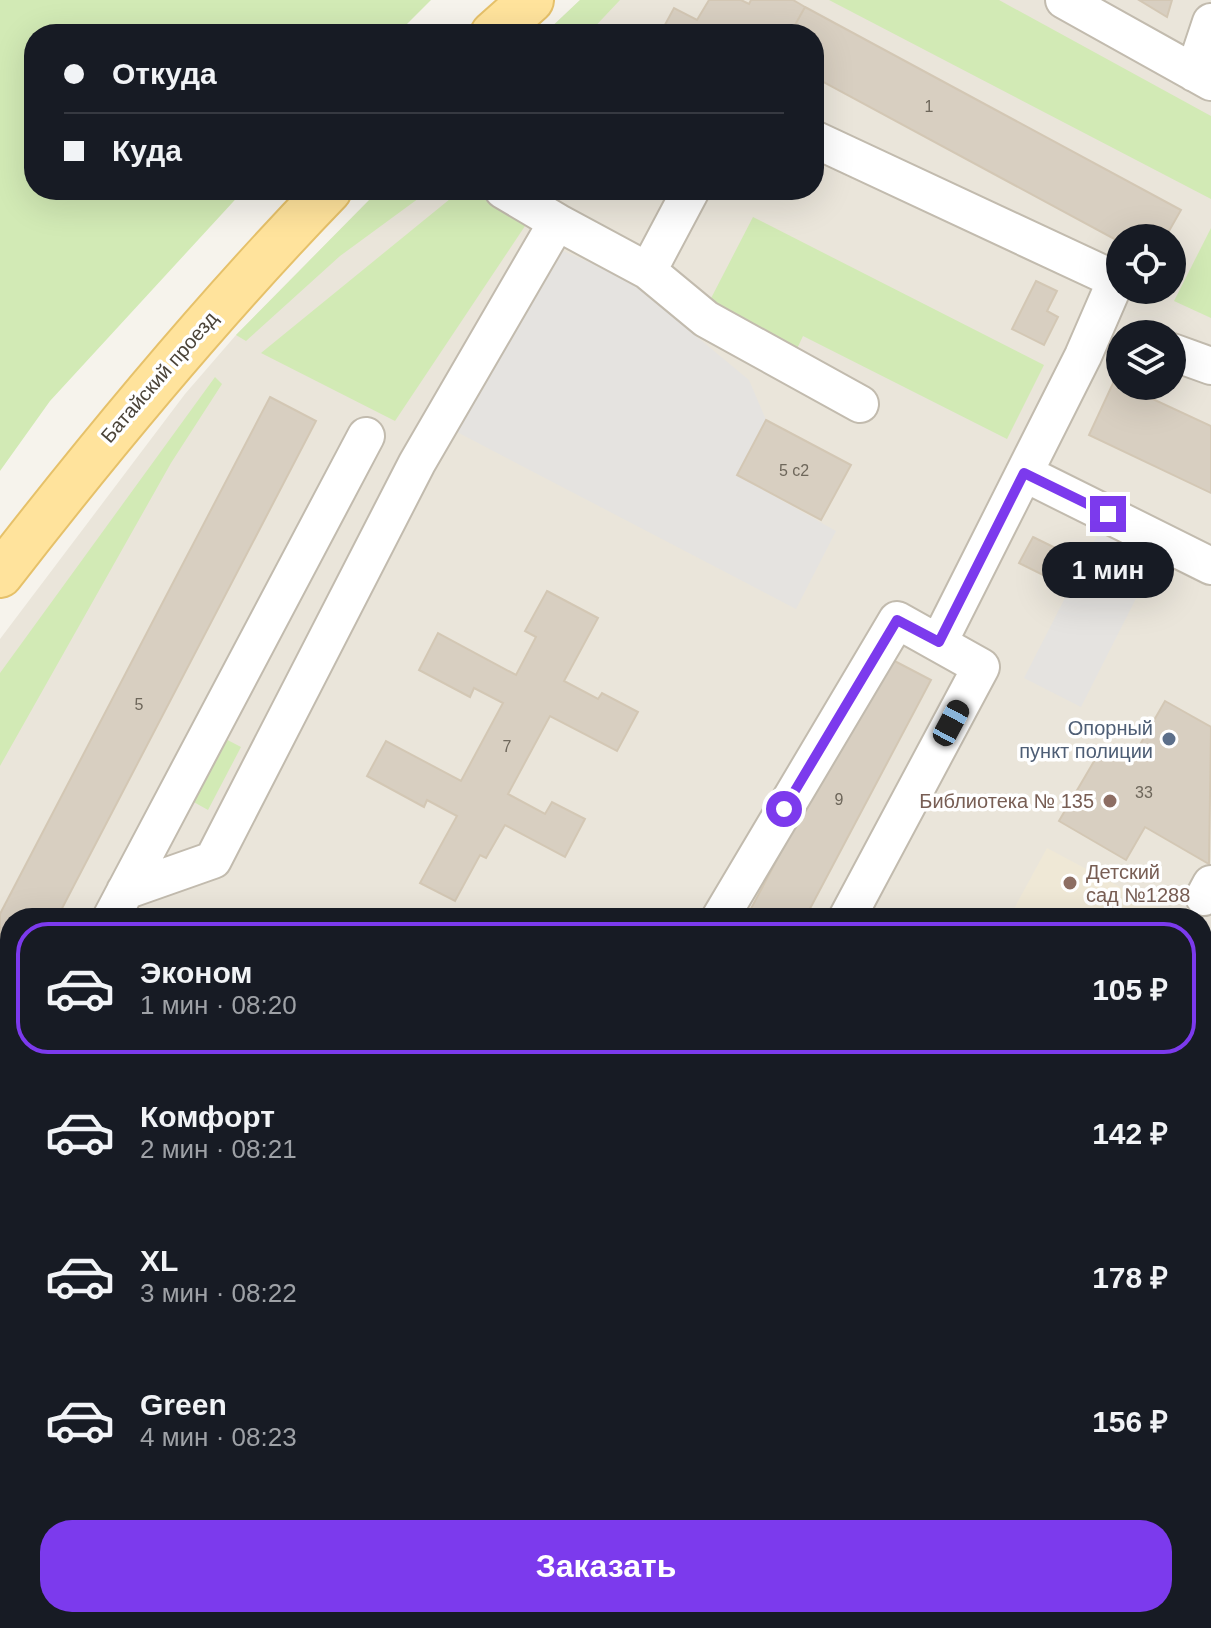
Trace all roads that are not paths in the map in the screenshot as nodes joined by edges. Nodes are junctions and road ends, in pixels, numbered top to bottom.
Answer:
1 (531, 0) edge
2 (1064, 0) edge
3 (1211, 22) edge
4 (504, 24) edge
5 (1202, 78) edge
6 (824, 144) edge
7 (319, 200) edge
8 (520, 200) edge
9 (686, 200) edge
10 (557, 222) junction
11 (648, 271) junction
12 (1112, 320) edge
13 (1106, 336) edge
14 (1186, 357) edge
15 (1211, 366) edge
16 (860, 404) dead end
17 (366, 436) dead end
18 (1024, 473) junction
19 (1211, 566) edge
20 (0, 575) edge
21 (939, 642) junction
22 (118, 904) edge
23 (726, 908) edge
24 (852, 908) edge

1 - 4 main road
2 - 5 lane
3 - 5 lane
6 - 12 lane
7 - 20 main road, Батайский проезд
8 - 10 lane
9 - 11 lane
10 - 11 lane
10 - 22 lane
11 - 16 lane
13 - 18 lane
14 - 15 lane
17 - 22 lane
18 - 19 lane
18 - 21 lane
21 - 23 lane
21 - 24 lane

